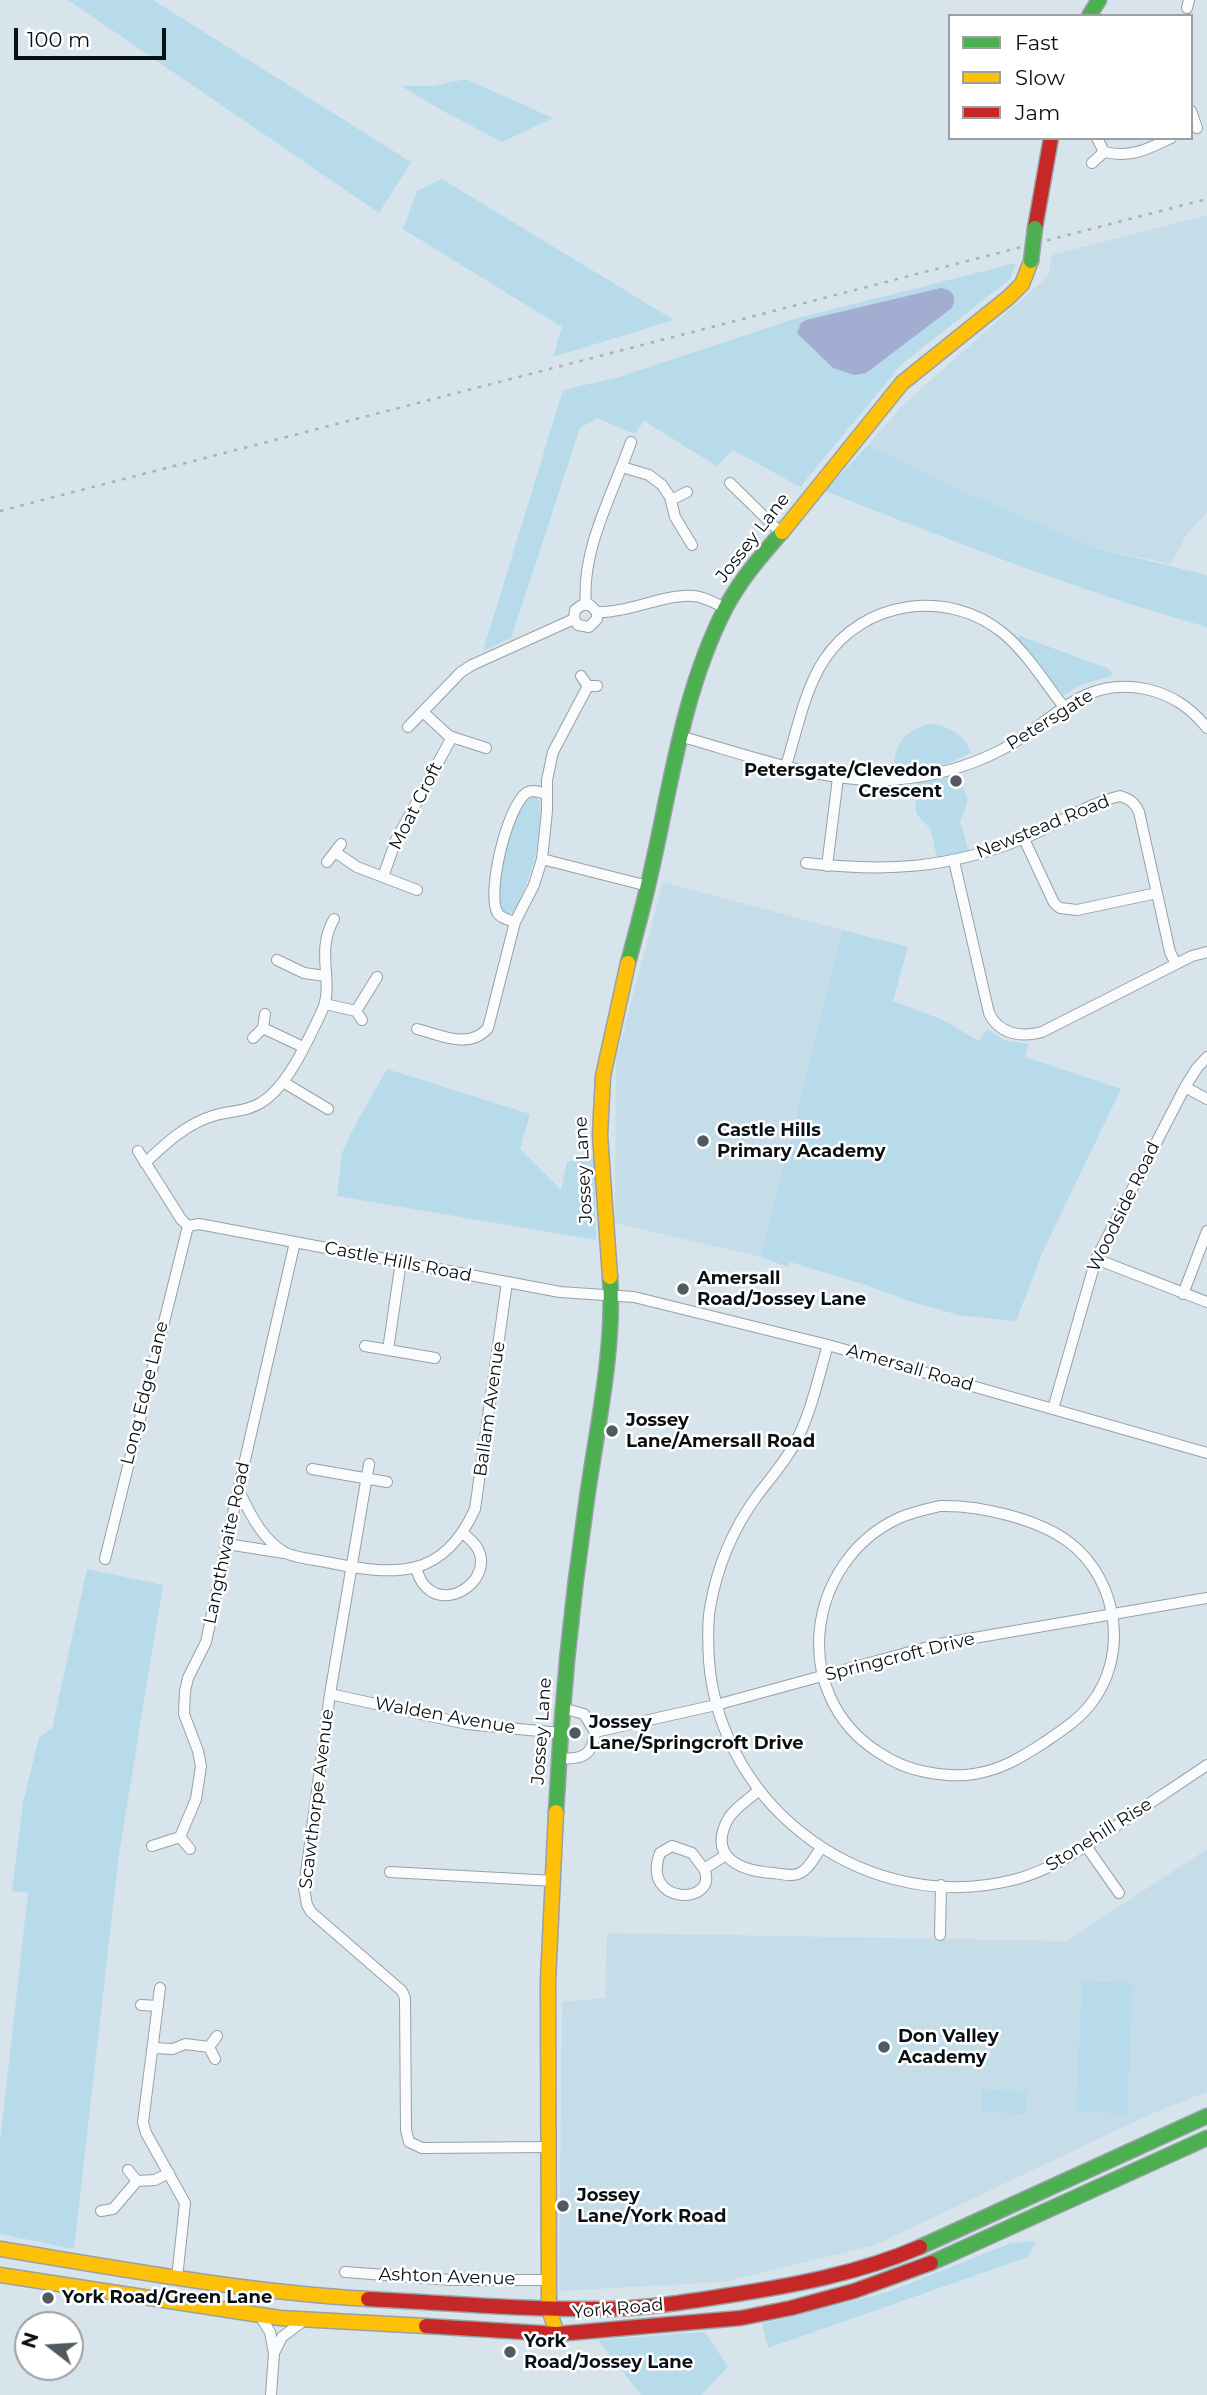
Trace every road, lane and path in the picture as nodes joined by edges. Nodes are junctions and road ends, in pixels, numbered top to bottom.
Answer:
1 (1051, 140) edge
2 (1098, 140) edge
3 (1166, 140) edge
4 (1104, 152) junction
5 (1092, 163) dead end
6 (631, 442) dead end
7 (622, 467) junction
8 (730, 483) dead end
9 (687, 492) dead end
10 (671, 500) junction
11 (781, 533) junction
12 (692, 545) dead end
13 (586, 604) junction
14 (725, 608) junction
15 (597, 612) junction
16 (574, 619) junction
17 (581, 676) dead end
18 (1064, 707) junction
19 (423, 712) junction
20 (408, 727) dead end
21 (1207, 728) edge
22 (679, 736) junction
23 (452, 737) junction
24 (486, 748) dead end
25 (786, 766) junction
26 (838, 778) junction
27 (546, 794) junction
28 (1024, 839) junction
29 (542, 859) junction
30 (954, 861) junction
31 (327, 862) dead end
32 (806, 863) dead end
33 (827, 866) junction
34 (383, 877) junction
35 (648, 886) junction
36 (417, 890) dead end
37 (1157, 893) junction
38 (334, 919) dead end
39 (515, 922) junction
40 (1207, 951) edge
41 (276, 960) dead end
42 (1176, 964) junction
43 (326, 976) junction
44 (377, 977) dead end
45 (325, 1004) junction
46 (265, 1014) dead end
47 (263, 1028) junction
48 (417, 1029) dead end
49 (253, 1038) dead end
50 (303, 1047) junction
51 (1207, 1057) edge
52 (283, 1082) junction
53 (1185, 1087) junction
54 (1207, 1099) edge
55 (328, 1109) dead end
56 (138, 1151) dead end
57 (145, 1163) junction
58 (188, 1226) junction
59 (1207, 1231) edge
60 (295, 1242) junction
61 (1096, 1259) junction
62 (401, 1261) junction
63 (508, 1282) junction
64 (611, 1294) junction
65 (1183, 1294) junction
66 (1207, 1302) edge
67 (828, 1345) junction
68 (366, 1346) dead end
69 (388, 1350) junction
70 (435, 1357) dead end
71 (1053, 1409) junction
72 (1207, 1453) edge
73 (369, 1464) dead end
74 (312, 1469) dead end
75 (367, 1479) junction
76 (387, 1482) dead end
77 (237, 1495) junction
78 (463, 1533) junction
79 (227, 1544) junction
80 (285, 1553) junction
81 (105, 1559) dead end
82 (352, 1567) junction
83 (416, 1567) junction
84 (1207, 1598) edge
85 (1112, 1615) junction
86 (824, 1675) junction
87 (330, 1694) junction
88 (716, 1705) junction
89 (562, 1708) junction
90 (596, 1731) junction
91 (561, 1733) junction
92 (559, 1758) junction
93 (1207, 1765) edge
94 (758, 1791) junction
95 (180, 1837) junction
96 (152, 1846) dead end
97 (1086, 1846) junction
98 (821, 1848) junction
99 (190, 1849) dead end
100 (726, 1855) junction
101 (704, 1869) junction
102 (390, 1872) dead end
103 (554, 1881) junction
104 (941, 1885) junction
105 (1119, 1893) dead end
106 (940, 1935) dead end
107 (160, 1988) dead end
108 (141, 2005) dead end
109 (158, 2006) junction
110 (217, 2036) dead end
111 (209, 2047) junction
112 (153, 2048) junction
113 (215, 2059) dead end
114 (1207, 2116) edge
115 (1207, 2138) edge
116 (550, 2147) junction
117 (128, 2170) dead end
118 (169, 2173) junction
119 (137, 2181) junction
120 (101, 2211) dead end
121 (0, 2249) edge
122 (345, 2272) dead end
123 (1, 2275) edge
124 (177, 2278) junction
125 (550, 2280) junction
126 (549, 2309) junction
127 (258, 2315) junction
128 (310, 2319) junction
129 (694, 2322) junction
130 (557, 2334) junction
131 (274, 2353) junction
132 (271, 2395) edge

1 - 11 main road, Jossey Lane, bridge
2 - 4 street
3 - 4 street
4 - 5 street
6 - 7 street
7 - 10 street
7 - 13 street
8 - 11 street
9 - 10 street
10 - 12 street
11 - 14 main road, Jossey Lane
13 - 15 street
13 - 16 street
14 - 15 street
14 - 22 main road, Jossey Lane
15 - 16 street
16 - 19 street
17 - 27 street
18 - 21 street, Petersgate
18 - 25 street
18 - 26 street, Petersgate
19 - 20 street
19 - 23 street
22 - 25 street, Petersgate
22 - 35 main road, Jossey Lane
23 - 24 street
23 - 34 street, Moat Croft
25 - 26 street, Petersgate
26 - 33 street
27 - 29 street
27 - 39 street
28 - 30 street, Newstead Road
28 - 37 street
28 - 37 street, Newstead Road
29 - 35 street
29 - 39 street
30 - 33 street, Newstead Road
30 - 42 street
31 - 34 street
32 - 33 street, Newstead Road
34 - 36 street
35 - 64 main road, Jossey Lane
37 - 42 street, Newstead Road
38 - 43 street
39 - 48 street
40 - 42 street
41 - 43 street
43 - 45 street
44 - 45 street
45 - 50 street
46 - 47 street
47 - 49 street
47 - 50 street
50 - 52 street
51 - 53 street, Woodside Road
52 - 55 street
52 - 57 street
53 - 54 street
53 - 61 street, Woodside Road
56 - 57 street
57 - 58 street
58 - 60 street, Castle Hills Road
58 - 81 street, Long Edge Lane
59 - 65 street
60 - 62 street, Castle Hills Road
60 - 77 street, Langthwaite Road
61 - 65 street
61 - 71 street, Woodside Road
62 - 63 street, Castle Hills Road
62 - 69 street
63 - 64 street, Castle Hills Road
63 - 78 street, Ballam Avenue
64 - 67 street, Amersall Road
64 - 89 main road, Jossey Lane
65 - 66 street
67 - 71 street, Amersall Road
67 - 88 street, Stonehill Rise
68 - 69 street
69 - 70 street
71 - 72 street, Amersall Road
73 - 75 street, Scawthorpe Avenue
74 - 75 street
75 - 76 street
75 - 82 street, Scawthorpe Avenue
77 - 79 street, Langthwaite Road
77 - 80 street
78 - 83 street, Ballam Avenue
78 - 83 street
79 - 80 street, Ballam Avenue
79 - 95 street, Langthwaite Road
80 - 82 street, Ballam Avenue
82 - 83 street, Ballam Avenue
82 - 87 street, Scawthorpe Avenue
84 - 85 street, Springcroft Drive
85 - 86 street, Springcroft Drive
85 - 86 street
85 - 86 street
86 - 88 street, Springcroft Drive
87 - 91 street, Walden Avenue
87 - 116 street, Scawthorpe Avenue
88 - 90 street, Springcroft Drive
88 - 94 street, Stonehill Rise
89 - 90 street
89 - 91 main road, Jossey Lane
90 - 92 street
91 - 92 main road, Jossey Lane
92 - 103 main road, Jossey Lane
93 - 97 street, Stonehill Rise
94 - 98 street, Stonehill Rise
94 - 100 street
95 - 96 street
95 - 99 street
97 - 104 street, Stonehill Rise
97 - 105 street
98 - 100 street
98 - 104 street, Stonehill Rise
100 - 101 street
101 - 101 street
102 - 103 street
103 - 116 main road, Jossey Lane
104 - 106 street
107 - 109 street
108 - 109 street
109 - 112 street
110 - 111 street
111 - 112 street
111 - 113 street
112 - 118 street
114 - 126 main road, York Road
115 - 129 main road, York Road
116 - 125 main road, Jossey Lane
117 - 119 street
118 - 119 street
118 - 124 street
119 - 120 street
121 - 124 main road, York Road
122 - 125 street, Ashton Avenue
123 - 127 main road, York Road
124 - 126 main road, York Road
125 - 126 main road, Jossey Lane
126 - 129 main road
126 - 130 main road, Jossey Lane
127 - 128 main road, York Road
127 - 131 street
128 - 130 main road, York Road
128 - 131 street
129 - 130 main road, York Road
131 - 132 street

